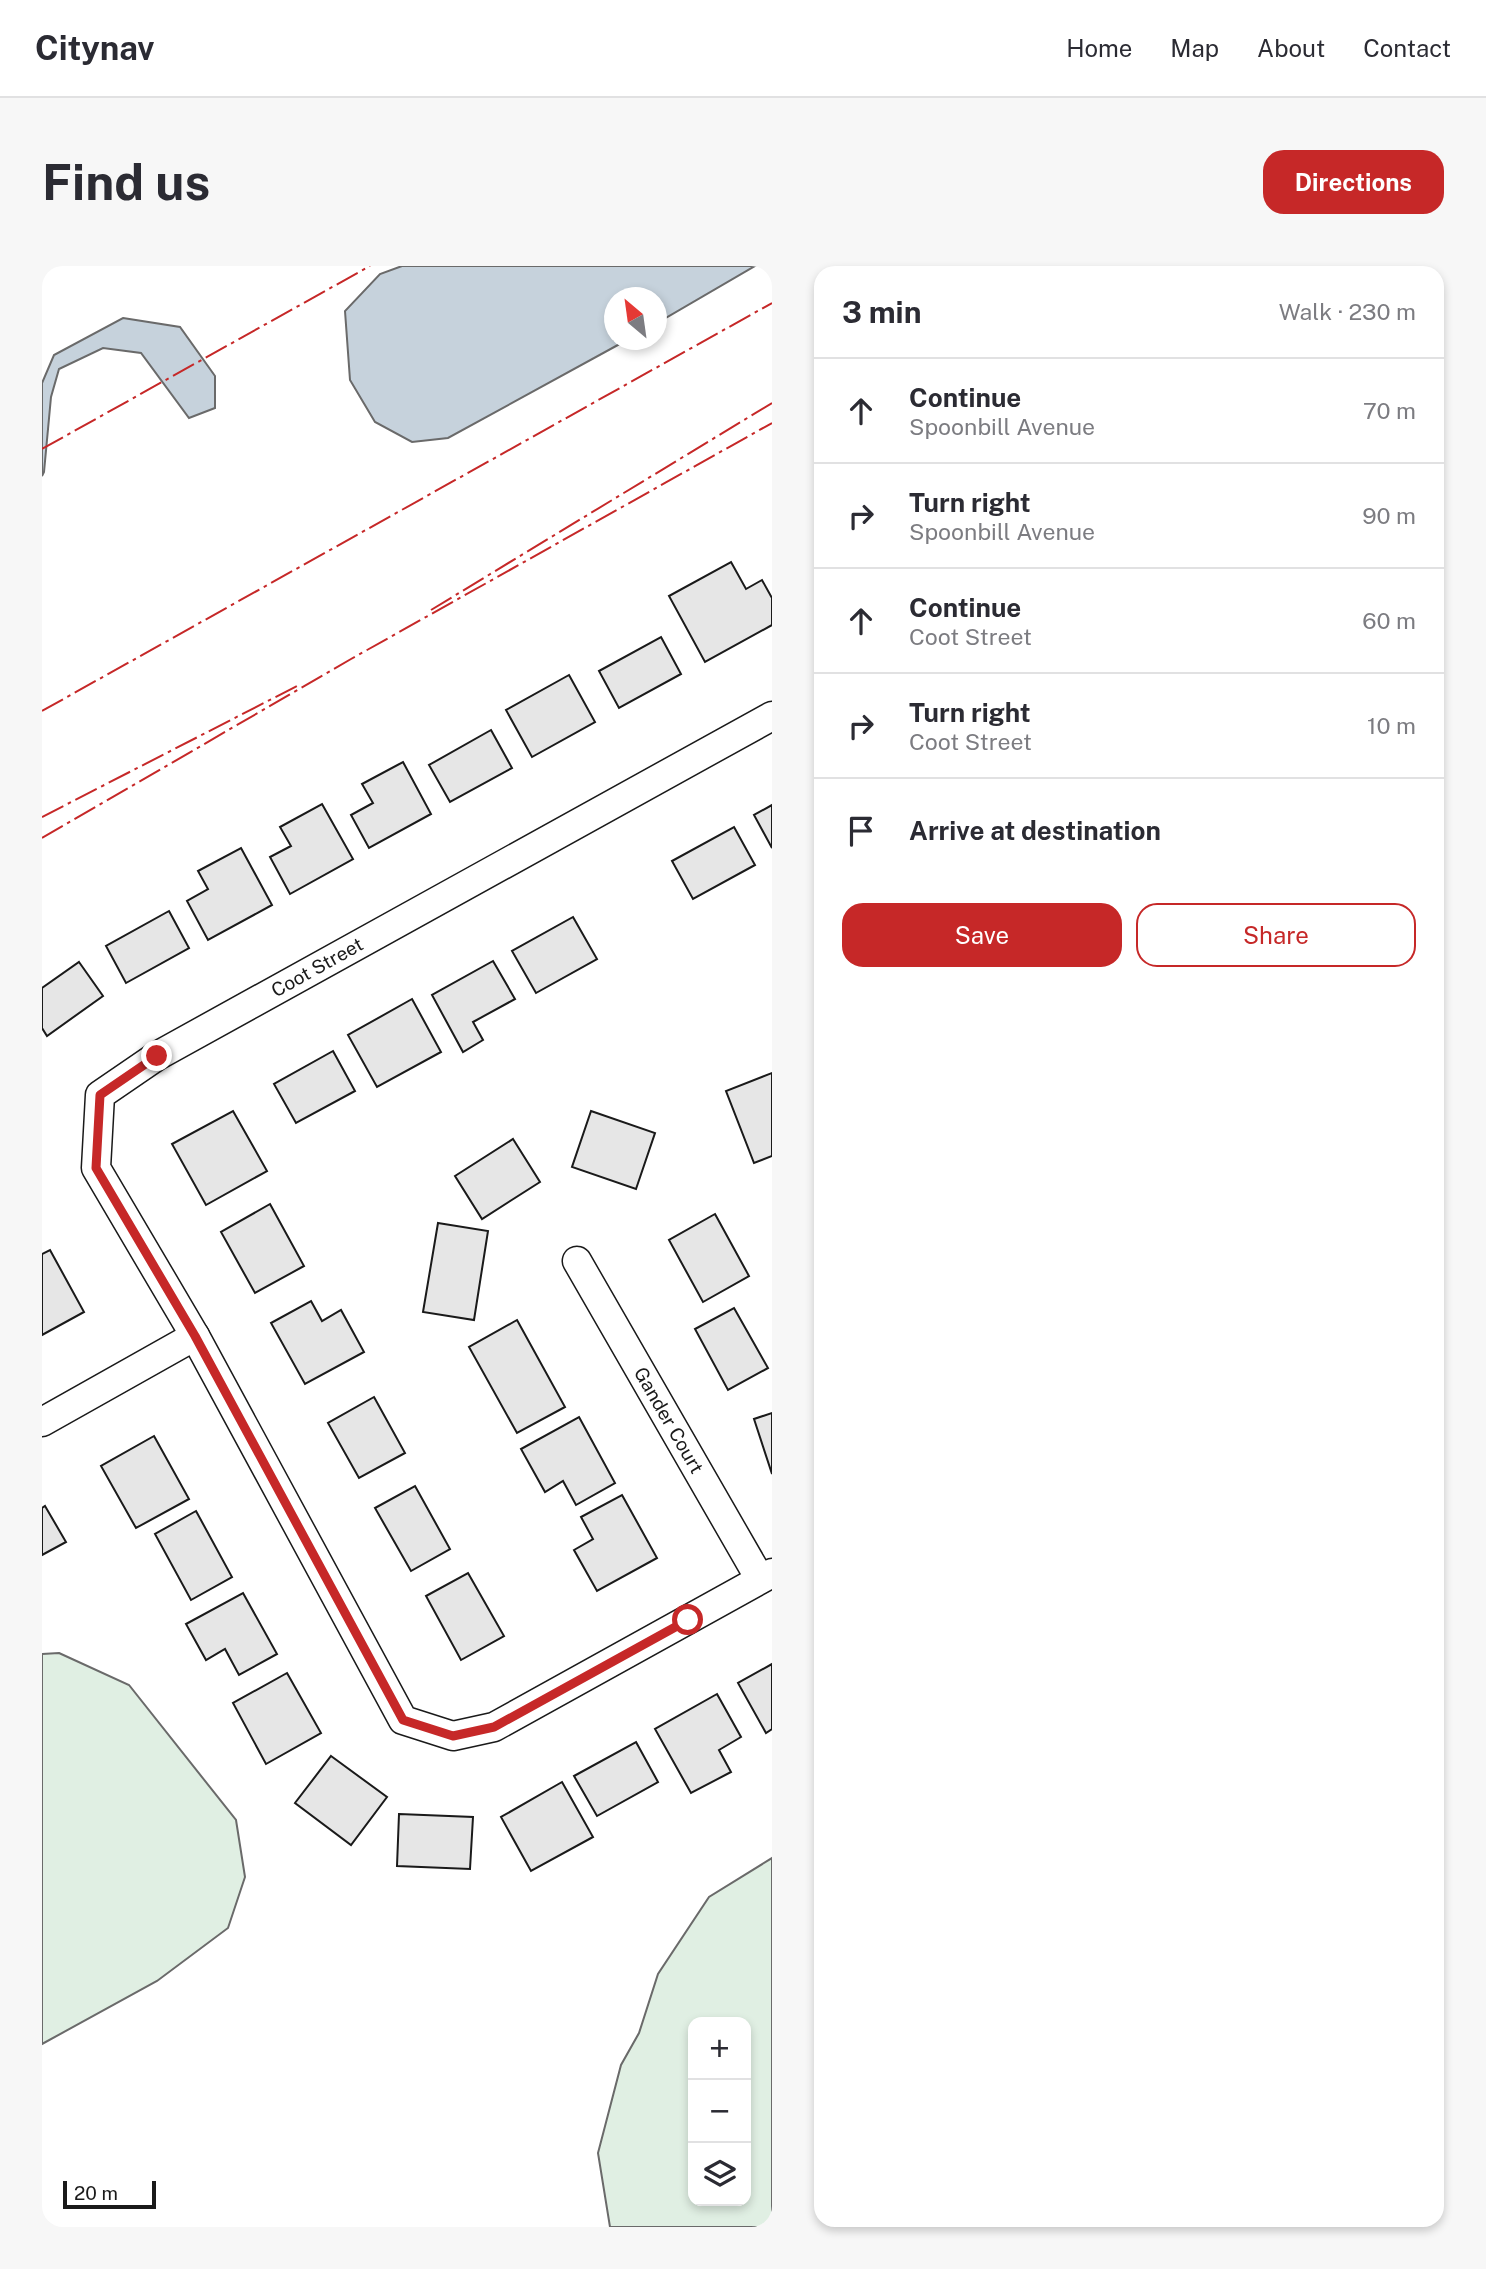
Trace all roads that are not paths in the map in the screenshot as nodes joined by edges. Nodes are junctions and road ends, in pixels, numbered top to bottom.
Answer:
1 (772, 716) edge
2 (578, 1261) dead end
3 (195, 1336) junction
4 (42, 1422) edge
5 (766, 1576) edge

1 - 3 street, Coot Street
2 - 5 street, Gander Court
3 - 4 street
3 - 5 street

